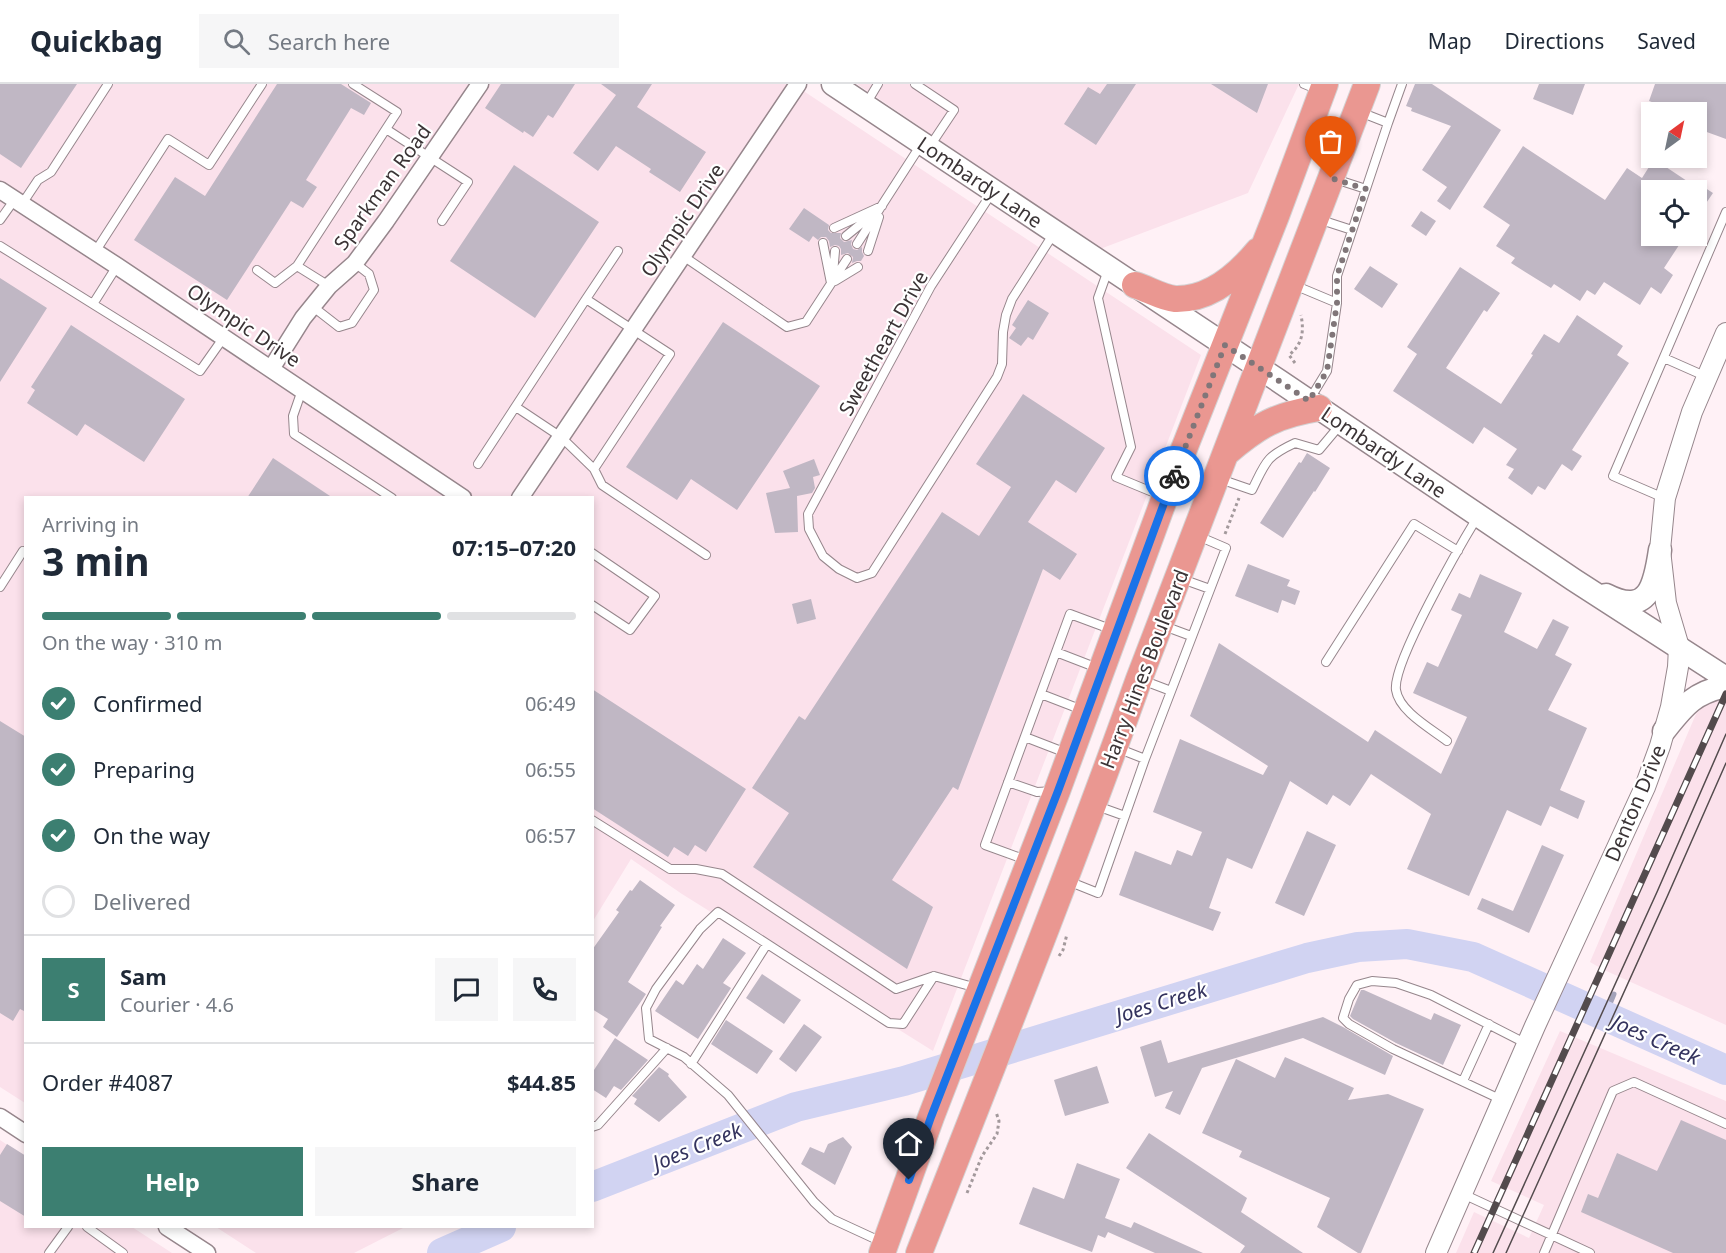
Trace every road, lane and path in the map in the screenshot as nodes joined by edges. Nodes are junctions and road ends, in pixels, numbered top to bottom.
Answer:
1 (108, 84) edge
2 (262, 84) edge
3 (353, 84) edge
4 (480, 84) edge
5 (798, 84) edge
6 (833, 84) edge
7 (878, 84) edge
8 (915, 84) edge
9 (1367, 84) edge
10 (1402, 84) edge
11 (1317, 86) edge
12 (865, 105) junction
13 (1356, 111) junction
14 (1388, 123) junction
15 (386, 129) junction
16 (925, 145) junction
17 (430, 158) junction
18 (1331, 178) junction
19 (1366, 189) junction
20 (0, 190) edge
21 (993, 190) junction
22 (18, 202) junction
23 (883, 206) junction
24 (1726, 212) edge
25 (1316, 218) junction
26 (0, 220) edge
27 (442, 221) dead end
28 (834, 228) dead end
29 (1352, 230) junction
30 (1055, 231) junction
31 (846, 236) dead end
32 (1266, 242) junction
33 (823, 243) dead end
34 (857, 244) dead end
35 (0, 246) edge
36 (618, 251) dead end
37 (835, 251) dead end
38 (868, 251) dead end
39 (95, 252) junction
40 (683, 256) junction
41 (847, 259) dead end
42 (355, 263) junction
43 (117, 266) junction
44 (297, 266) junction
45 (858, 267) dead end
46 (1108, 267) junction
47 (257, 270) dead end
48 (831, 283) junction
49 (1291, 284) junction
50 (1136, 285) junction
51 (329, 286) junction
52 (586, 299) junction
53 (1337, 303) junction
54 (93, 304) junction
55 (312, 306) junction
56 (633, 330) junction
57 (1726, 333) edge
58 (224, 337) junction
59 (1225, 345) junction
60 (1289, 355) dead end
61 (1664, 358) junction
62 (1295, 363) dead end
63 (1258, 367) junction
64 (272, 369) junction
65 (1707, 377) junction
66 (303, 390) junction
67 (1314, 404) junction
68 (516, 407) junction
69 (1341, 423) junction
70 (561, 436) junction
71 (1226, 453) junction
72 (478, 464) dead end
73 (594, 469) junction
74 (1216, 478) junction
75 (389, 496) edge
76 (460, 496) edge
77 (521, 496) edge
78 (1165, 497) junction
79 (1665, 498) junction
80 (1479, 516) junction
81 (1195, 534) junction
82 (1660, 550) junction
83 (1458, 551) junction
84 (23, 552) dead end
85 (594, 554) edge
86 (706, 555) dead end
87 (1178, 578) junction
88 (1574, 580) junction
89 (0, 587) edge
90 (1210, 589) junction
91 (594, 606) edge
92 (1159, 624) junction
93 (1116, 631) junction
94 (1191, 636) junction
95 (1679, 647) junction
96 (1056, 652) junction
97 (1326, 662) dead end
98 (1102, 670) junction
99 (1726, 678) edge
100 (1138, 679) junction
101 (1726, 686) edge
102 (1171, 691) junction
103 (1041, 694) junction
104 (1087, 711) junction
105 (1664, 731) junction
106 (1025, 737) junction
107 (1446, 741) dead end
108 (1114, 747) junction
109 (1071, 755) junction
110 (1145, 759) junction
111 (1008, 782) junction
112 (1058, 791) junction
113 (1092, 804) junction
114 (1125, 816) junction
115 (594, 821) edge
116 (1030, 862) junction
117 (1064, 879) junction
118 (767, 944) junction
119 (934, 976) junction
120 (981, 989) junction
121 (1017, 1002) junction
122 (1489, 1024) junction
123 (1531, 1035) junction
124 (667, 1048) junction
125 (691, 1064) junction
126 (1463, 1081) junction
127 (1503, 1100) junction
128 (986, 1103) junction
129 (0, 1117) edge
130 (1726, 1124) edge
131 (594, 1126) edge
132 (24, 1133) edge
133 (1462, 1194) junction
134 (965, 1197) dead end
135 (67, 1228) edge
136 (88, 1228) edge
137 (169, 1228) edge
138 (1553, 1236) junction
139 (884, 1248) edge
140 (49, 1253) edge
141 (123, 1253) edge
142 (207, 1253) edge
143 (911, 1253) edge
144 (919, 1253) edge
145 (1436, 1253) edge
146 (1544, 1253) edge
147 (1590, 1253) edge

1 - 22 lane
2 - 39 lane
3 - 15 lane
4 - 17 street, Sparkman Road
5 - 40 street, Olympic Drive
6 - 12 main road, Lombardy Lane
7 - 12 lane
8 - 16 lane
9 - 13 main road, Harry Hines Boulevard
10 - 14 lane
11 - 32 main road, Harry Hines Boulevard
12 - 16 main road, Lombardy Lane
13 - 14 lane
13 - 18 main road, Harry Hines Boulevard
14 - 19 lane
15 - 17 lane
15 - 44 lane
16 - 21 main road, Lombardy Lane
16 - 23 lane
17 - 27 lane
17 - 42 street, Sparkman Road
18 - 19 lane
18 - 25 main road, Harry Hines Boulevard
19 - 29 lane
20 - 22 street, Olympic Drive
21 - 30 main road, Lombardy Lane
21 - 30 lane, Sweetheart Drive
22 - 26 lane
22 - 39 street, Olympic Drive
23 - 28 lane
23 - 31 lane
23 - 34 lane
23 - 38 lane
24 - 61 lane
25 - 29 lane
25 - 49 main road, Harry Hines Boulevard
29 - 53 lane
30 - 46 main road, Lombardy Lane
32 - 50 main road
32 - 59 main road, Harry Hines Boulevard
33 - 48 lane
35 - 54 lane
36 - 52 lane
37 - 48 lane
39 - 43 street, Olympic Drive
40 - 48 lane
40 - 56 street, Olympic Drive
41 - 48 lane
42 - 51 street, Sparkman Road
42 - 55 lane
43 - 54 lane
43 - 58 street, Olympic Drive
44 - 47 lane
44 - 51 lane
45 - 48 lane
46 - 50 main road, Lombardy Lane
46 - 78 lane
49 - 53 lane
49 - 63 main road, Harry Hines Boulevard
50 - 59 main road, Lombardy Lane
51 - 55 street, Sparkman Road
52 - 56 lane
52 - 68 lane
53 - 67 lane
54 - 58 lane
55 - 64 street, Sparkman Road
56 - 70 street, Olympic Drive
56 - 73 lane
57 - 65 street, Denton Drive
58 - 64 street, Olympic Drive
59 - 63 main road, Lombardy Lane
59 - 78 main road, Harry Hines Boulevard
60 - 62 path
61 - 65 lane
61 - 79 lane
63 - 67 main road, Lombardy Lane
63 - 71 main road, Harry Hines Boulevard
64 - 66 street, Olympic Drive
65 - 79 street, Denton Drive
66 - 75 lane
66 - 76 street, Olympic Drive
67 - 69 main road, Lombardy Lane
67 - 71 main road
68 - 70 lane
68 - 72 lane
69 - 74 lane
69 - 80 main road, Lombardy Lane
70 - 73 lane
70 - 77 street, Olympic Drive
71 - 74 main road, Harry Hines Boulevard
73 - 86 lane
74 - 81 main road, Harry Hines Boulevard
78 - 93 main road, Harry Hines Boulevard
79 - 82 street, Denton Drive
80 - 83 lane
80 - 88 main road, Lombardy Lane
81 - 87 main road, Harry Hines Boulevard
81 - 90 lane
82 - 88 main road
82 - 95 street, Denton Drive
83 - 97 lane
83 - 107 lane
84 - 89 lane
85 - 91 lane
87 - 90 lane
87 - 92 main road, Harry Hines Boulevard
88 - 95 main road, Lombardy Lane
90 - 94 lane
92 - 94 lane
92 - 100 main road, Harry Hines Boulevard
93 - 96 lane
93 - 98 main road, Harry Hines Boulevard
94 - 102 lane
95 - 99 main road, Lombardy Lane
95 - 105 street, Denton Drive
96 - 98 lane
96 - 103 lane
98 - 104 main road, Harry Hines Boulevard
100 - 102 lane
100 - 108 main road, Harry Hines Boulevard
101 - 105 main road
102 - 110 lane
103 - 104 lane
103 - 106 lane
104 - 109 main road, Harry Hines Boulevard
105 - 123 street, Denton Drive
106 - 109 lane
106 - 111 lane
108 - 110 lane
108 - 113 main road, Harry Hines Boulevard
109 - 112 main road, Harry Hines Boulevard
110 - 114 lane
111 - 112 lane
111 - 116 lane
112 - 113 main road
112 - 116 main road, Harry Hines Boulevard
113 - 114 lane
113 - 117 main road, Harry Hines Boulevard
114 - 117 lane
115 - 119 lane
116 - 120 main road, Harry Hines Boulevard
117 - 121 main road, Harry Hines Boulevard
118 - 119 lane
118 - 124 lane
118 - 125 lane
119 - 120 lane
120 - 121 main road
120 - 139 main road, Harry Hines Boulevard
121 - 128 main road, Harry Hines Boulevard
122 - 123 lane
122 - 126 lane
122 - 126 lane
123 - 127 street, Denton Drive
124 - 125 lane
124 - 131 lane
125 - 139 lane
126 - 127 lane
127 - 133 street, Denton Drive
128 - 134 path
128 - 144 main road, Harry Hines Boulevard
129 - 132 street
130 - 138 lane
133 - 138 lane
133 - 145 street, Denton Drive
135 - 140 lane
136 - 141 lane
137 - 142 street
138 - 146 lane
138 - 147 lane
139 - 143 main road

